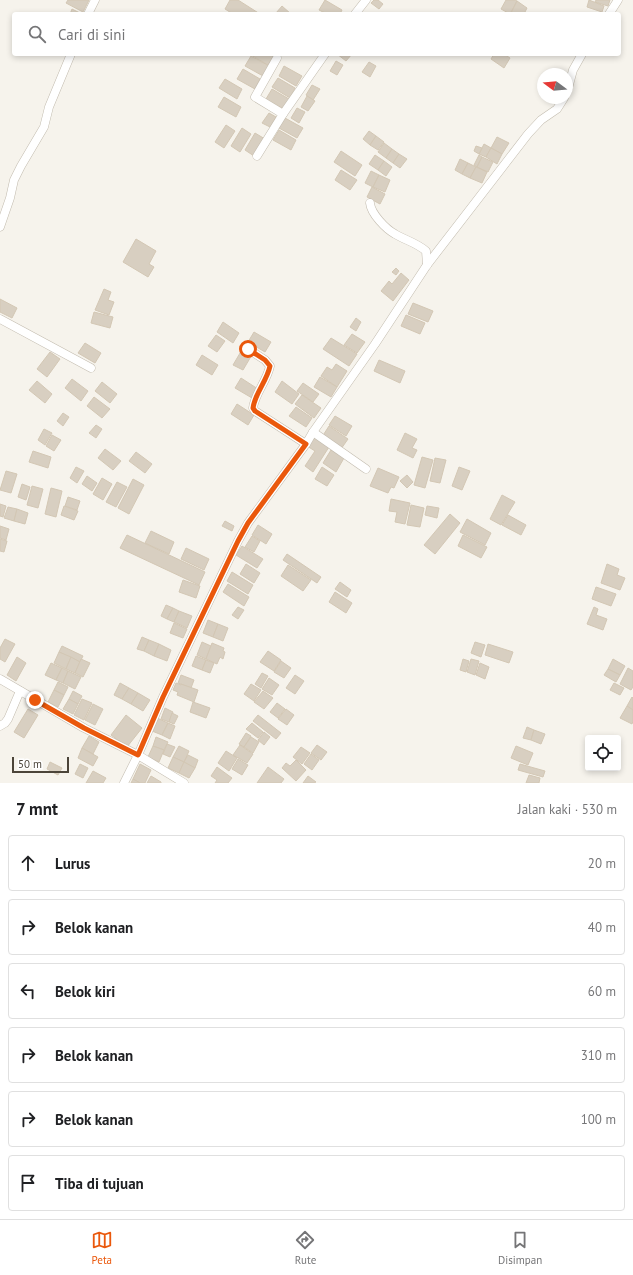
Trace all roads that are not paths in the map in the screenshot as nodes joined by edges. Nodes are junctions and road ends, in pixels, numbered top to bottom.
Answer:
1 (94, 0) edge
2 (366, 0) edge
3 (618, 0) edge
4 (89, 12) edge
5 (357, 12) edge
6 (610, 12) edge
7 (70, 56) edge
8 (324, 56) edge
9 (581, 56) edge
10 (277, 58) dead end
11 (573, 70) edge
12 (560, 104) edge
13 (283, 114) junction
14 (257, 156) dead end
15 (370, 203) dead end
16 (0, 227) edge
17 (427, 265) junction
18 (0, 319) edge
19 (248, 349) dead end
20 (91, 368) dead end
21 (313, 432) junction
22 (306, 444) junction
23 (366, 469) dead end
24 (0, 679) edge
25 (20, 691) junction
26 (0, 726) edge
27 (138, 755) junction
28 (124, 783) edge
29 (184, 783) edge

1 - 4 street
2 - 5 street
3 - 6 street
7 - 16 street
8 - 13 street
9 - 11 street
10 - 13 street
12 - 17 street
13 - 14 street
15 - 17 street
17 - 21 street
18 - 20 street
19 - 22 street
21 - 22 street
21 - 23 street
22 - 27 street
24 - 25 street
25 - 26 street
25 - 27 street
27 - 28 street
27 - 29 street

